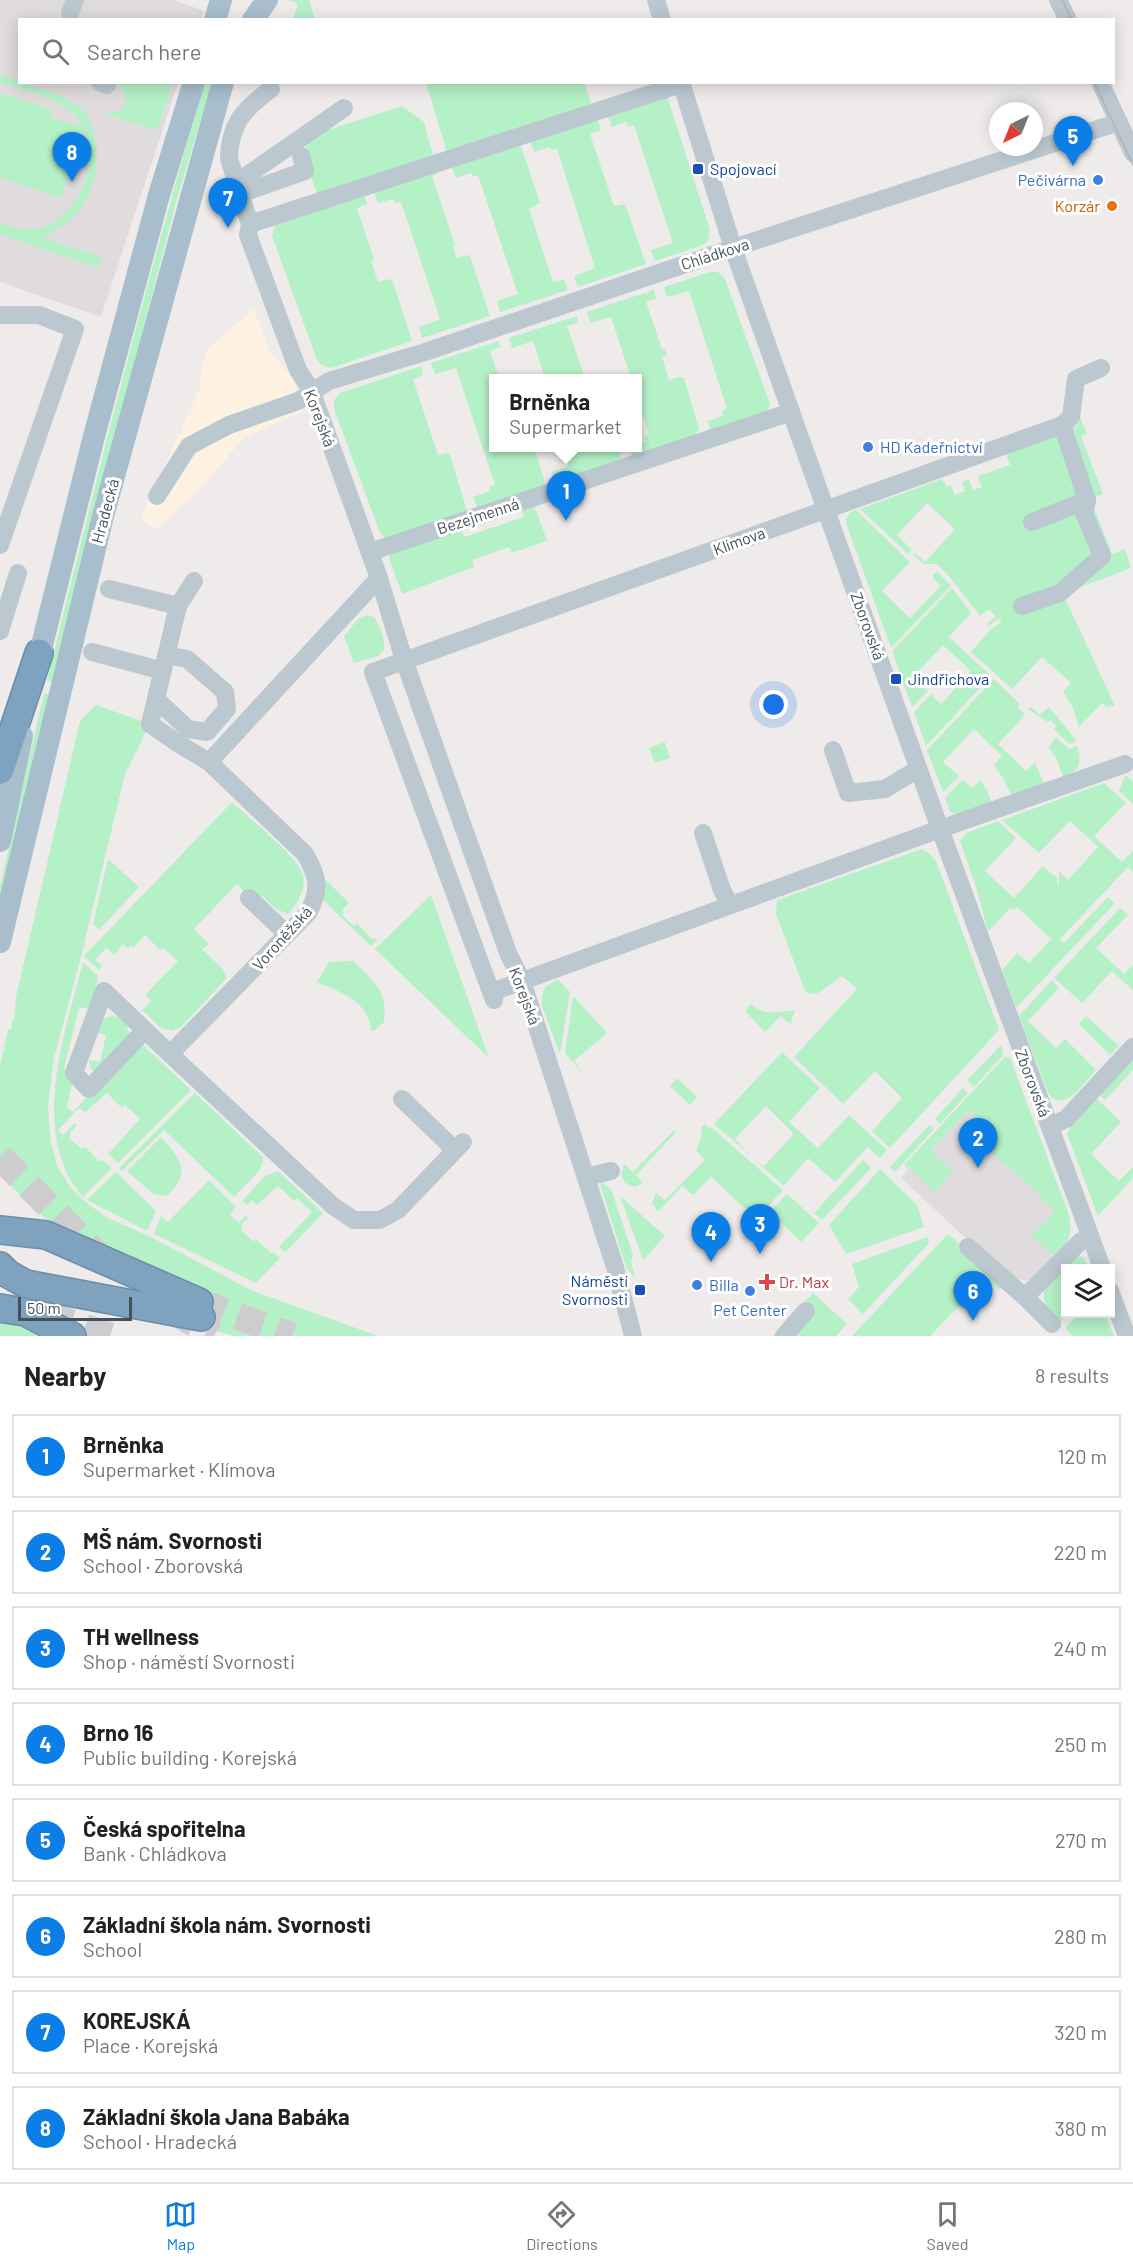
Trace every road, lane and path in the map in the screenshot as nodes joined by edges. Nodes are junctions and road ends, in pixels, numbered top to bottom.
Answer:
1 (221, 0) edge
2 (248, 0) edge
3 (267, 0) edge
4 (656, 0) edge
5 (1058, 0) edge
6 (216, 18) edge
7 (243, 18) edge
8 (254, 18) edge
9 (661, 18) edge
10 (1067, 18) edge
11 (193, 84) edge
12 (222, 84) edge
13 (678, 84) edge
14 (681, 84) edge
15 (1101, 84) edge
16 (271, 89) dead end
17 (344, 108) dead end
18 (1119, 122) junction
19 (1133, 153) edge
20 (302, 156) dead end
21 (237, 185) junction
22 (250, 225) junction
23 (733, 248) junction
24 (0, 315) edge
25 (1101, 368) dead end
26 (311, 390) junction
27 (791, 412) junction
28 (1067, 421) junction
29 (157, 496) dead end
30 (1087, 500) junction
31 (827, 510) junction
32 (1032, 522) dead end
33 (0, 545) edge
34 (370, 552) junction
35 (18, 573) dead end
36 (379, 578) junction
37 (194, 581) dead end
38 (109, 589) dead end
39 (178, 606) junction
40 (1022, 606) dead end
41 (0, 631) edge
42 (39, 652) junction
43 (92, 652) dead end
44 (404, 660) junction
45 (165, 663) junction
46 (157, 700) junction
47 (833, 750) dead end
48 (209, 762) junction
49 (1125, 764) dead end
50 (918, 769) junction
51 (0, 770) edge
52 (940, 829) junction
53 (703, 833) dead end
54 (0, 841) edge
55 (249, 898) dead end
56 (730, 905) junction
57 (287, 934) junction
58 (0, 942) edge
59 (522, 981) junction
60 (145, 1030) junction
61 (1133, 1047) edge
62 (170, 1054) junction
63 (402, 1099) dead end
64 (1050, 1126) junction
65 (611, 1171) dead end
66 (586, 1177) junction
67 (0, 1230) edge
68 (1081, 1240) dead end
69 (968, 1247) dead end
70 (1100, 1264) edge
71 (0, 1266) edge
72 (1025, 1297) junction
73 (1115, 1304) edge
74 (0, 1308) edge
75 (806, 1311) dead end
76 (1052, 1324) dead end
77 (72, 1336) edge
78 (633, 1336) edge
79 (784, 1336) edge
80 (1127, 1336) edge

1 - 6 main road
2 - 7 main road
3 - 8 main road
4 - 9 street
5 - 10 street
11 - 42 main road, Hradecká
12 - 58 main road, Hradecká
13 - 22 street
14 - 23 street, Zborovská
15 - 18 street
16 - 21 street, Korejská
17 - 21 street
18 - 19 street
18 - 23 street, Chládkova
20 - 21 street
21 - 22 street, Korejská
22 - 26 street, Korejská
23 - 26 street, Chládkova
23 - 27 street, Zborovská
24 - 33 street
25 - 28 street
26 - 29 street, Chládkova
26 - 34 street, Korejská
27 - 31 street, Zborovská
27 - 34 street, Bezejmenná
28 - 30 street
28 - 31 street, Klímova
30 - 32 street
30 - 40 street
31 - 44 street, Klímova
31 - 50 street, Zborovská
34 - 36 street, Korejská
35 - 41 street
36 - 44 street, Korejská
36 - 48 street
37 - 39 street
38 - 39 street
39 - 45 street
42 - 51 highway
42 - 54 main road, Hradecká
43 - 45 street
44 - 59 street, Korejská
44 - 59 street, Korejská
45 - 46 street
45 - 46 street
46 - 48 street, Voroněžská
47 - 50 street
48 - 57 street, Voroněžská
49 - 52 street
50 - 52 street, Zborovská
52 - 56 street
52 - 64 street, Zborovská
53 - 56 street
55 - 57 street
56 - 59 street
57 - 62 street, Voroněžská
59 - 66 street, Korejská
60 - 60 street
60 - 62 street
61 - 64 street
62 - 63 street
64 - 70 street, Zborovská
65 - 66 street
66 - 78 street, Korejská
67 - 71 highway
68 - 72 street
69 - 72 street
72 - 76 street
73 - 80 street
74 - 77 highway
75 - 79 street

